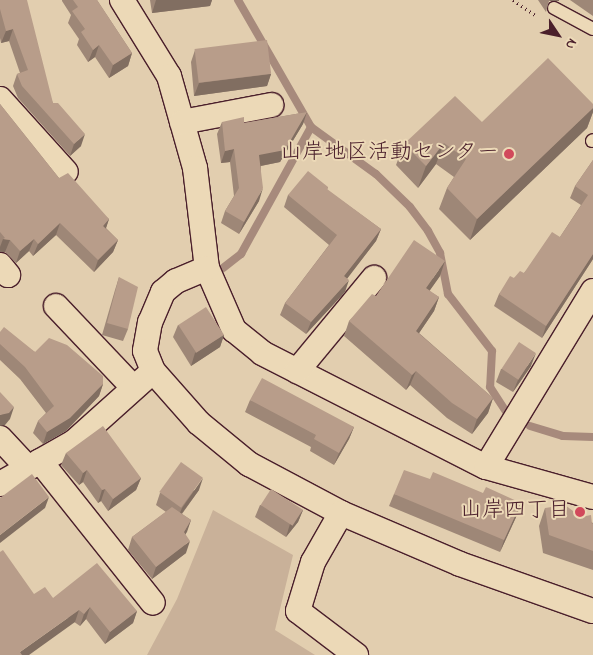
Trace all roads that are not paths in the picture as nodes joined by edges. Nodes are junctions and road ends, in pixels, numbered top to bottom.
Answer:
1 (122, 0) edge
2 (554, 8) dead end
3 (593, 29) edge
4 (0, 98) edge
5 (271, 104) dead end
6 (182, 122) junction
7 (66, 172) edge
8 (207, 268) junction
9 (374, 278) dead end
10 (593, 291) edge
11 (56, 306) dead end
12 (153, 371) junction
13 (297, 371) junction
14 (134, 388) junction
15 (0, 438) edge
16 (34, 464) junction
17 (486, 467) junction
18 (0, 484) edge
19 (593, 497) edge
20 (340, 513) junction
21 (153, 603) dead end
22 (593, 610) edge
23 (356, 655) edge

1 - 6 street
2 - 3 lane
4 - 7 street
5 - 6 street
6 - 8 street
8 - 12 street
8 - 13 street
9 - 13 street
10 - 17 street
11 - 14 street
12 - 14 street
12 - 20 street
13 - 17 street
14 - 16 street
15 - 16 street
16 - 18 street
16 - 21 street
17 - 19 street
20 - 22 street
20 - 23 street

